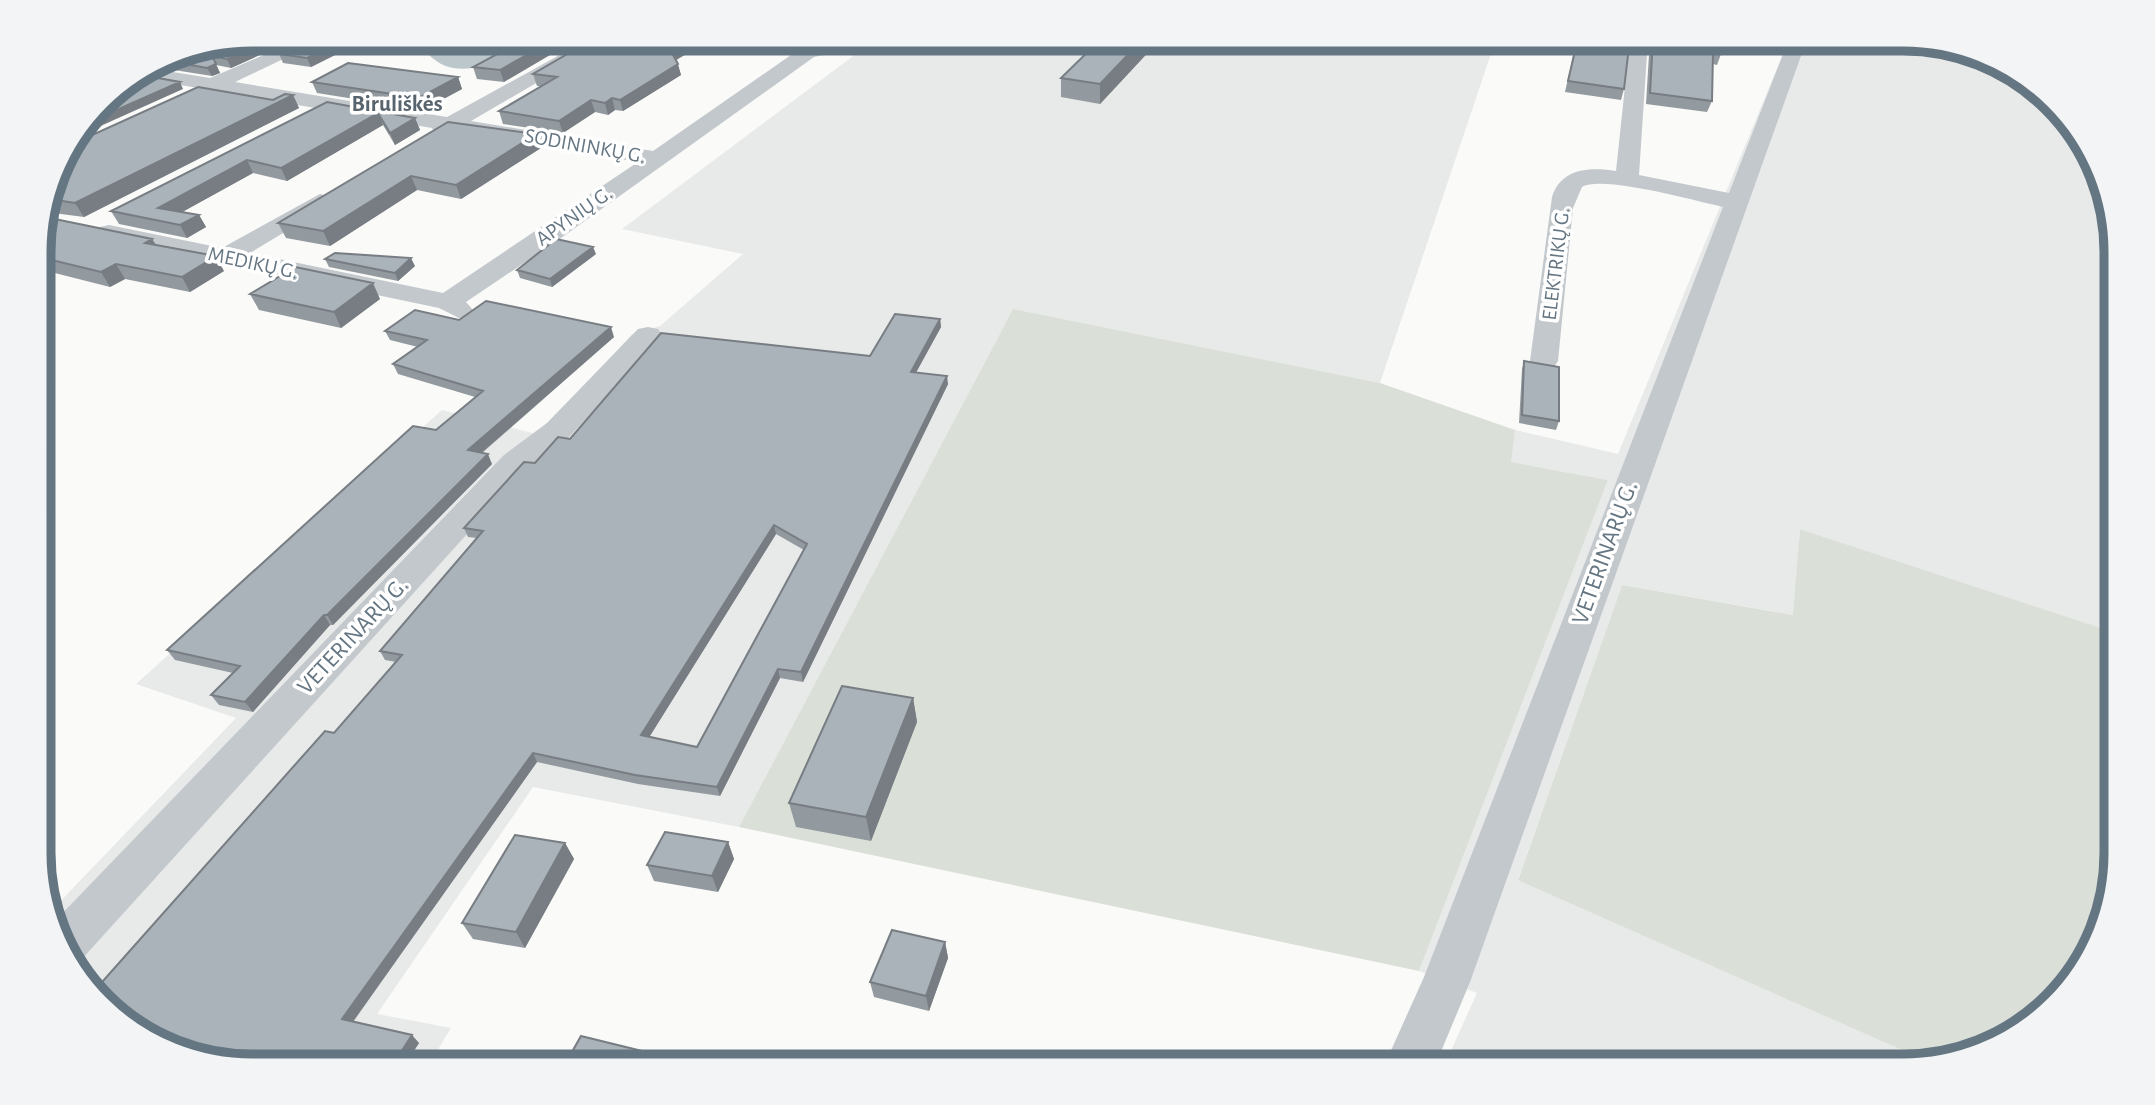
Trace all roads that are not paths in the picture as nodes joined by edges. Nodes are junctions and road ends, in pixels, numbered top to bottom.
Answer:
1 (287, 51) edge
2 (577, 51) edge
3 (814, 51) edge
4 (1638, 51) edge
5 (1793, 51) edge
6 (156, 75) edge
7 (214, 84) junction
8 (177, 102) edge
9 (331, 103) junction
10 (295, 122) edge
11 (451, 123) junction
12 (415, 144) edge
13 (655, 158) junction
14 (1627, 180) junction
15 (344, 187) edge
16 (1737, 202) junction
17 (124, 209) edge
18 (225, 257) junction
19 (453, 306) joint
20 (648, 335) dead end
21 (1544, 361) edge
22 (70, 939) edge
23 (1414, 1054) edge

1 - 7 street
2 - 11 street
3 - 13 street, APYNIŲ G.
4 - 14 street
5 - 16 street, VETERINARŲ G.
6 - 7 street, SODININKŲ G.
7 - 8 street
7 - 9 street, SODININKŲ G.
9 - 10 street
9 - 11 street, SODININKŲ G.
11 - 12 street
11 - 13 street, SODININKŲ G.
13 - 19 street, APYNIŲ G.
14 - 16 street, ELEKTRIKŲ G.
14 - 21 street, ELEKTRIKŲ G.
15 - 18 street
16 - 23 street, VETERINARŲ G.
17 - 18 street, MEDIKŲ G.
18 - 19 street, MEDIKŲ G.
20 - 22 street, VETERINARŲ G.

